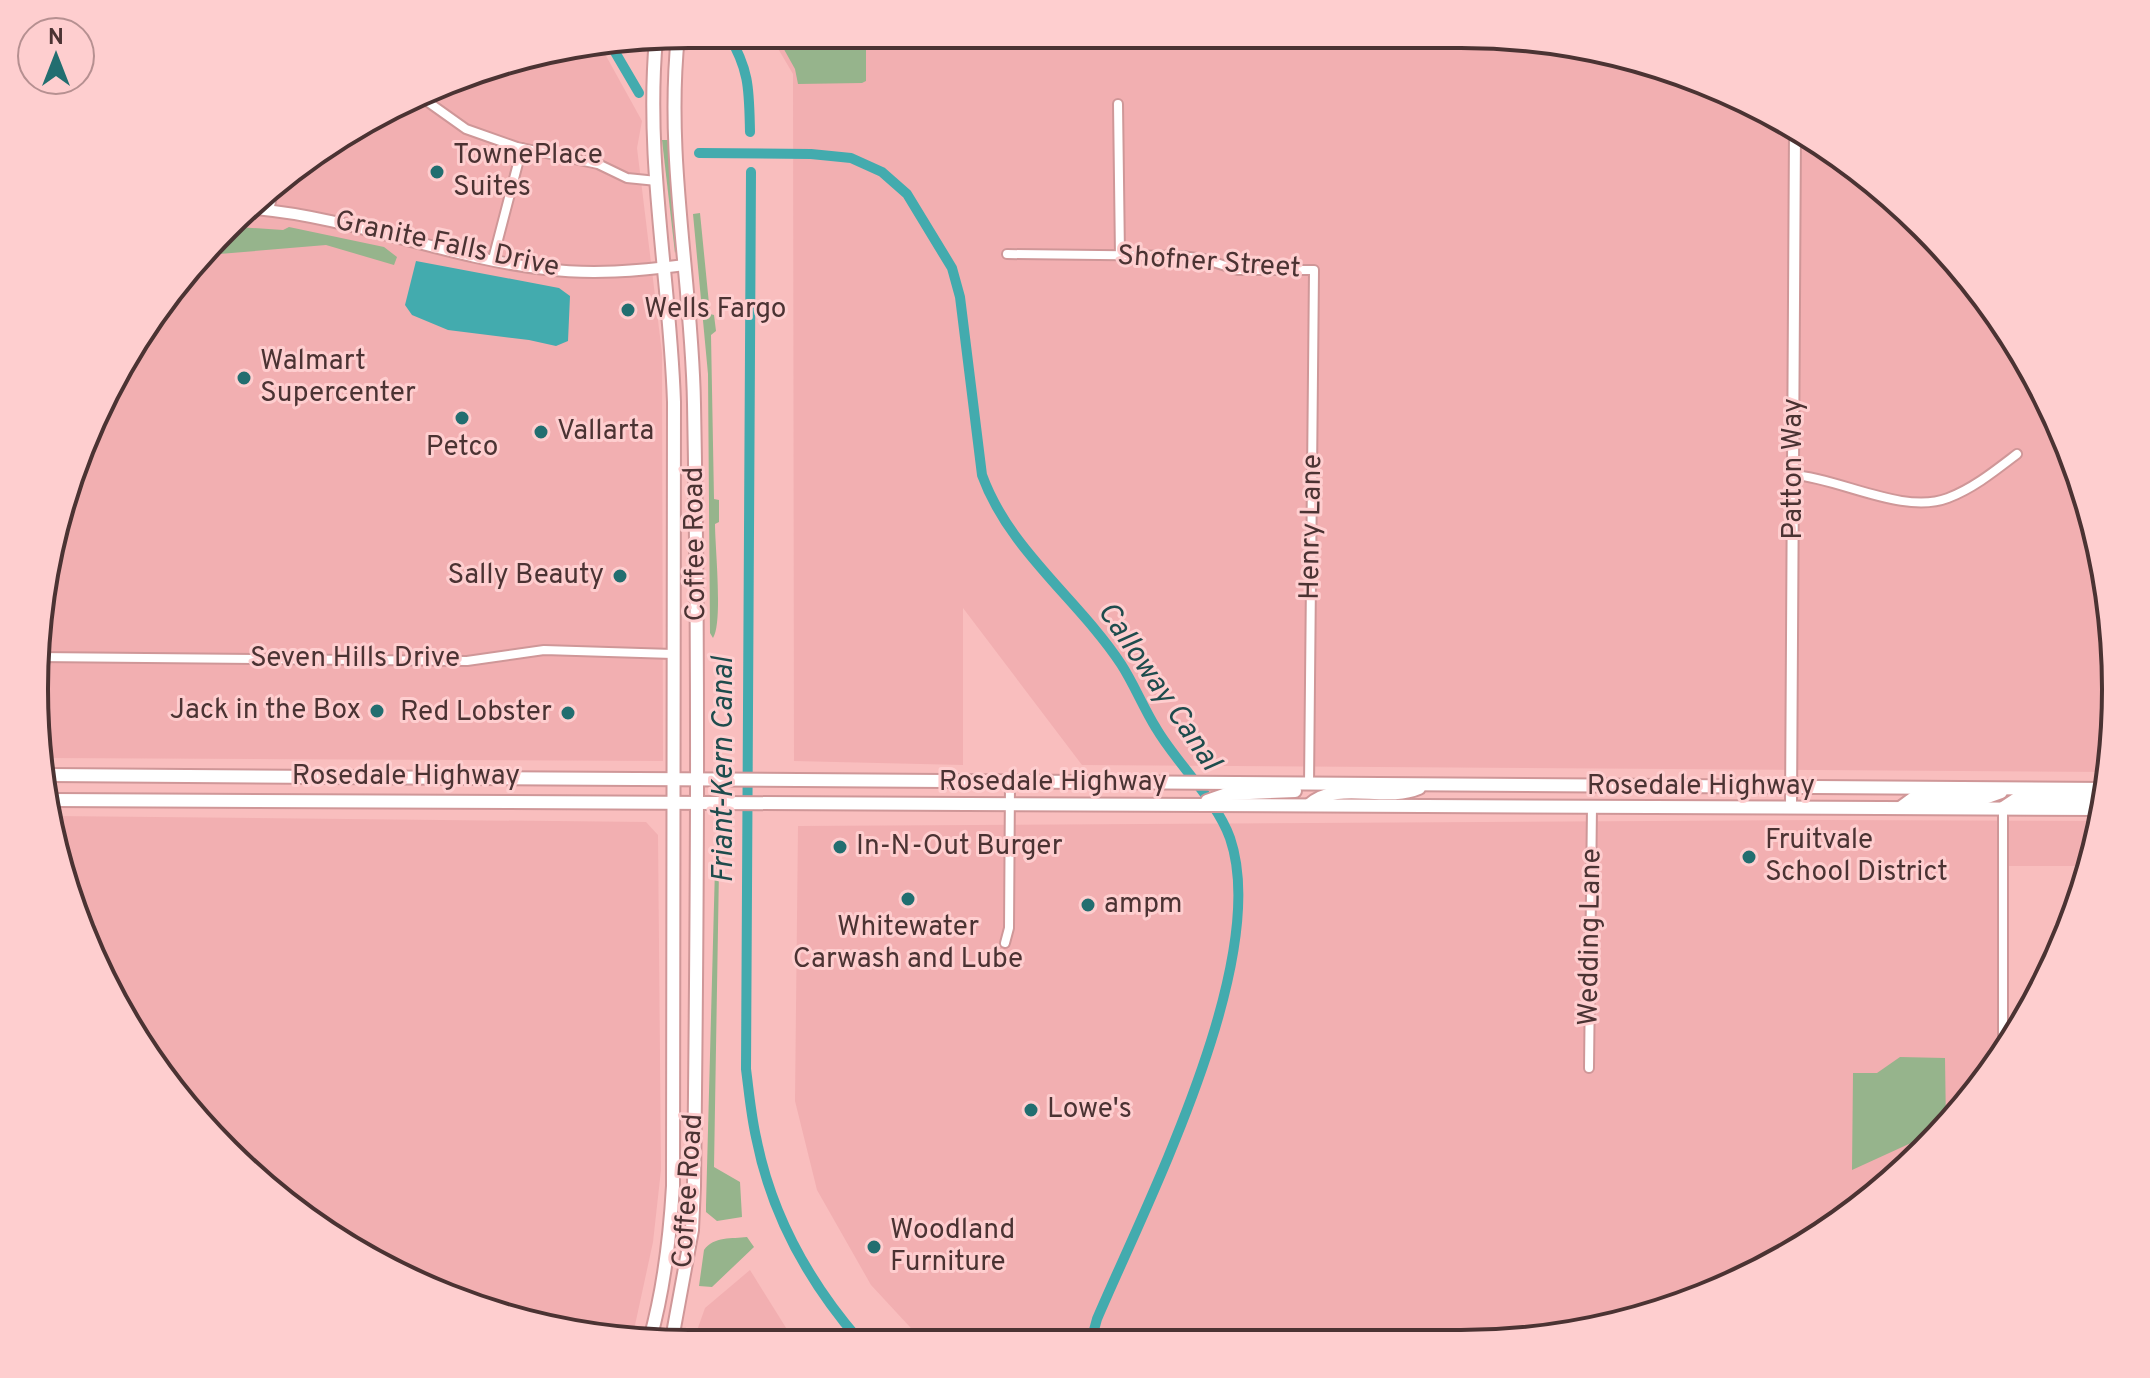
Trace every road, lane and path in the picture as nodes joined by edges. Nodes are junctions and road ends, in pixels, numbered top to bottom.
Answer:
1 (677, 48) edge
2 (656, 49) edge
3 (430, 103) edge
4 (1118, 104) dead end
5 (1795, 142) edge
6 (522, 148) junction
7 (657, 181) junction
8 (271, 203) edge
9 (263, 210) edge
10 (269, 210) junction
11 (1007, 254) dead end
12 (1120, 256) junction
13 (493, 259) junction
14 (685, 265) junction
15 (664, 268) junction
16 (1314, 270) joint
17 (2017, 454) dead end
18 (1795, 475) junction
19 (673, 654) junction
20 (49, 657) edge
21 (53, 775) edge
22 (674, 778) junction
23 (698, 780) junction
24 (1010, 783) junction
25 (1309, 785) junction
26 (1426, 785) junction
27 (1791, 788) junction
28 (2013, 788) junction
29 (2094, 789) edge
30 (1229, 794) junction
31 (2093, 797) edge
32 (58, 800) edge
33 (698, 802) junction
34 (674, 803) junction
35 (1009, 805) junction
36 (1309, 805) junction
37 (1592, 806) junction
38 (1791, 807) junction
39 (1900, 808) junction
40 (2003, 808) junction
41 (2091, 809) edge
42 (1005, 943) dead end
43 (2003, 1031) edge
44 (1589, 1068) dead end
45 (652, 1329) edge
46 (674, 1330) edge

1 - 14 main road, Coffee Road
2 - 7 main road, Coffee Road
3 - 6 street
4 - 12 street
5 - 18 street, Patton Way
6 - 7 street
6 - 13 street
7 - 15 main road, Coffee Road
8 - 10 street
9 - 10 street, Granite Falls Drive
10 - 13 street, Granite Falls Drive
11 - 12 street, Shofner Street
12 - 16 street, Shofner Street
13 - 15 street, Granite Falls Drive
14 - 15 street, Granite Falls Drive
14 - 23 main road, Coffee Road
15 - 19 main road, Coffee Road
16 - 25 street, Henry Lane
17 - 18 street
18 - 27 street, Patton Way
19 - 20 street, Seven Hills Drive
19 - 22 main road, Coffee Road
21 - 22 main road, Rosedale Highway
22 - 23 main road, Rosedale Highway
22 - 34 main road, Coffee Road
23 - 24 main road, Rosedale Highway
23 - 33 main road, Coffee Road
24 - 30 main road, Rosedale Highway
24 - 35 street
25 - 26 main road, Rosedale Highway
25 - 30 main road, Rosedale Highway
26 - 27 main road, Rosedale Highway
26 - 36 main road
27 - 28 main road, Rosedale Highway
27 - 38 street, Patton Way
28 - 29 main road, Rosedale Highway
28 - 39 main road
30 - 35 main road, Rosedale Highway
30 - 36 main road, Rosedale Highway
31 - 40 main road
32 - 34 main road, Rosedale Highway
33 - 34 main road, Rosedale Highway
33 - 35 main road, Rosedale Highway
33 - 46 main road, Coffee Road
34 - 45 main road, Coffee Road
35 - 42 street
36 - 37 main road, Rosedale Highway
37 - 38 main road, Rosedale Highway
37 - 44 street, Wedding Lane
38 - 39 main road, Rosedale Highway
39 - 40 main road, Rosedale Highway
40 - 41 main road, Rosedale Highway
40 - 43 street

